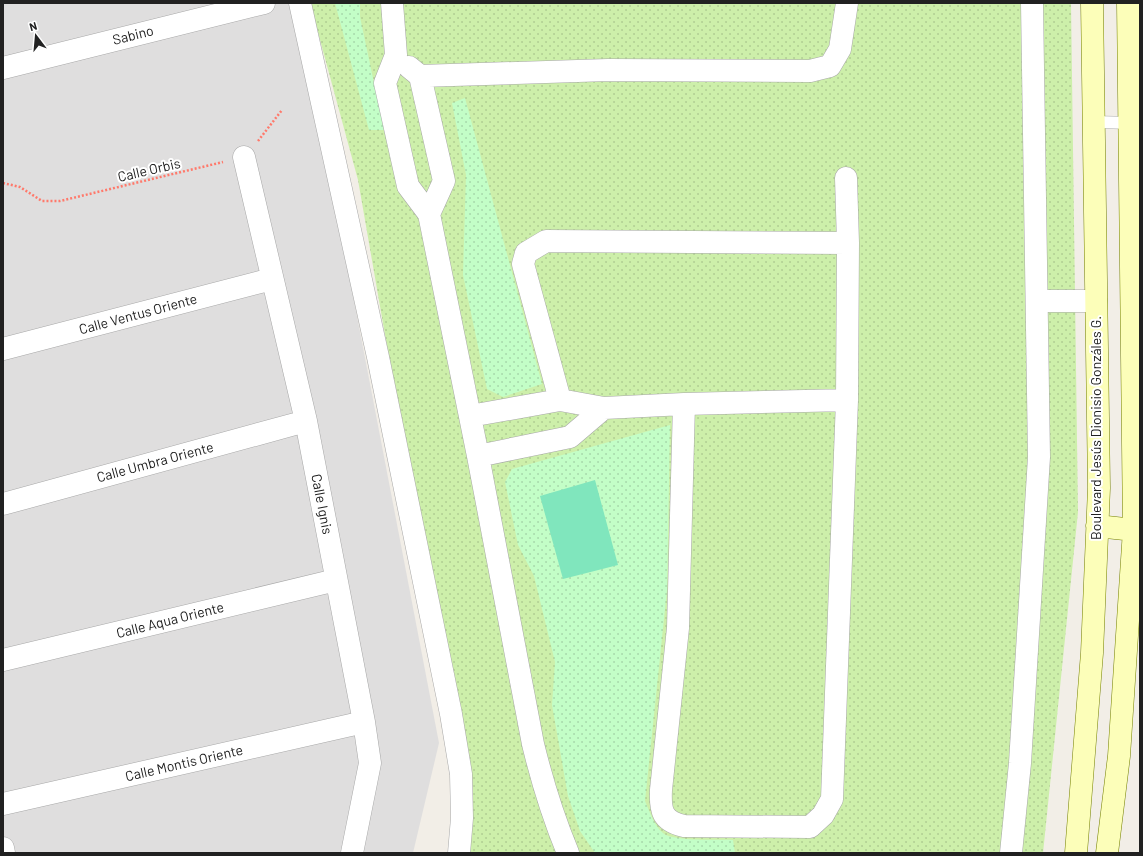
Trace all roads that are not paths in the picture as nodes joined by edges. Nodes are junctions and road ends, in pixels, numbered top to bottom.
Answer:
1 (264, 3) edge
2 (300, 3) edge
3 (392, 3) edge
4 (847, 3) edge
5 (1032, 3) edge
6 (1092, 3) edge
7 (1128, 3) edge
8 (396, 55) junction
9 (3, 68) edge
10 (420, 76) junction
11 (1093, 122) junction
12 (1135, 123) edge
13 (244, 158) road end
14 (846, 178) dead end
15 (429, 214) junction
16 (848, 243) junction
17 (272, 279) junction
18 (1036, 300) junction
19 (1096, 301) junction
20 (3, 349) edge
21 (560, 400) junction
22 (847, 400) junction
23 (684, 404) junction
24 (604, 408) junction
25 (470, 416) junction
26 (306, 421) junction
27 (478, 456) junction
28 (3, 504) edge
29 (1097, 526) junction
30 (1134, 530) junction
31 (336, 580) junction
32 (3, 660) edge
33 (364, 722) junction
34 (3, 804) edge
35 (3, 848) edge
36 (4, 853) edge
37 (352, 853) edge
38 (459, 853) edge
39 (568, 853) edge
40 (1010, 853) edge
41 (1076, 853) edge
42 (1107, 853) edge

1 - 9 street, Sabino
2 - 38 street
3 - 8 street
4 - 10 street
5 - 18 street
6 - 11 main road, Boulevard Jesús Dionisio Gonzáles G.
7 - 12 main road
8 - 10 street
8 - 15 street
10 - 15 street
11 - 12 lane
11 - 19 main road, Boulevard Jesús Dionisio Gonzáles G.
12 - 30 main road
13 - 17 street, Calle Ignis
14 - 16 street
15 - 25 street
16 - 21 street
16 - 22 street
17 - 20 street, Calle Ventus Oriente
17 - 26 street, Calle Ignis
18 - 19 street
18 - 40 street
19 - 29 main road, Boulevard Jesús Dionisio Gonzáles G.
21 - 24 street
21 - 25 street
22 - 23 street
22 - 23 street
23 - 24 street
24 - 27 street
25 - 27 street
26 - 28 street, Calle Umbra Oriente
26 - 31 street, Calle Ignis
27 - 39 street
29 - 30 main road
29 - 41 main road, Boulevard Jesús Dionisio Gonzáles G.
30 - 42 main road
31 - 32 street, Calle Aqua Oriente
31 - 33 street, Calle Ignis
33 - 34 street, Calle Montis Oriente
33 - 37 street, Calle Ignis
35 - 36 street

